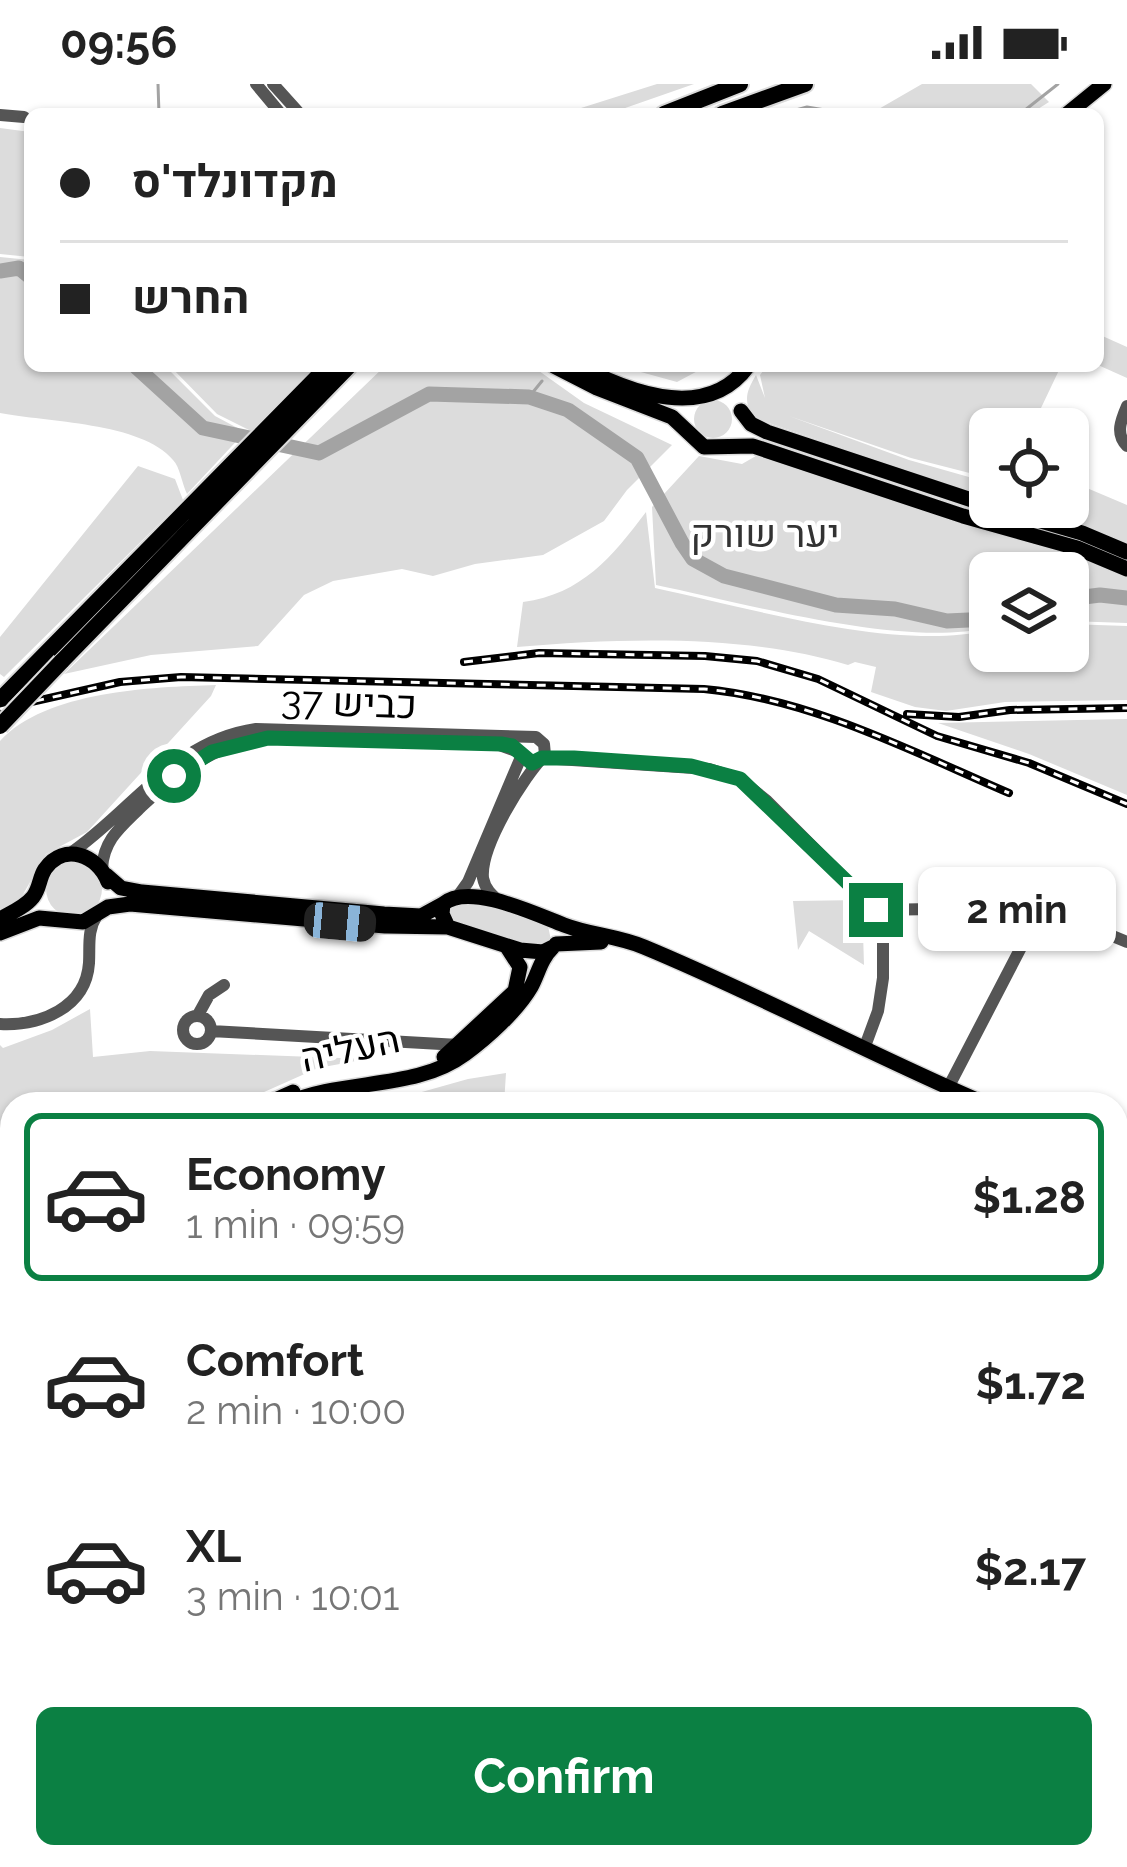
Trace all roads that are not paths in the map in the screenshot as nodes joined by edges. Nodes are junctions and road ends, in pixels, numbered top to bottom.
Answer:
1 (256, 84) edge
2 (273, 84) edge
3 (740, 84) edge
4 (805, 84) edge
5 (1104, 84) edge
6 (276, 108) edge
7 (295, 108) edge
8 (679, 108) edge
9 (739, 108) edge
10 (1074, 108) edge
11 (0, 115) edge
12 (24, 117) dead end
13 (322, 372) edge
14 (343, 372) edge
15 (566, 372) edge
16 (594, 372) edge
17 (743, 372) edge
18 (745, 372) edge
19 (705, 393) junction
20 (1127, 406) edge
21 (739, 407) junction
22 (688, 433) junction
23 (1127, 446) edge
24 (725, 447) junction
25 (229, 478) junction
26 (969, 499) edge
27 (1065, 528) edge
28 (1127, 552) edge
29 (1127, 569) edge
30 (0, 700) edge
31 (0, 726) edge
32 (529, 754) junction
33 (612, 763) junction
34 (68, 855) junction
35 (104, 872) junction
36 (40, 883) junction
37 (450, 900) junction
38 (501, 902) junction
39 (1042, 908) junction
40 (876, 910) junction
41 (98, 913) junction
42 (0, 919) edge
43 (551, 919) junction
44 (60, 920) junction
45 (448, 927) junction
46 (0, 933) edge
47 (1127, 942) edge
48 (555, 945) junction
49 (507, 946) junction
50 (89, 952) junction
51 (719, 983) junction
52 (224, 985) dead end
53 (198, 1015) junction
54 (0, 1024) edge
55 (211, 1031) junction
56 (432, 1042) junction
57 (459, 1046) junction
58 (864, 1048) junction
59 (440, 1060) junction
60 (948, 1088) junction
61 (298, 1092) edge
62 (321, 1092) edge
63 (958, 1092) edge

1 - 6 street
2 - 7 street
3 - 8 highway
4 - 9 highway
5 - 10 main road
11 - 12 street
13 - 25 highway
14 - 25 highway
15 - 22 main road
16 - 19 main road
17 - 19 main road
18 - 21 main road
19 - 21 main road
19 - 22 main road
20 - 23 street
21 - 24 main road
21 - 26 main road
22 - 24 main road
24 - 29 main road
25 - 30 highway
25 - 31 highway, bridge
27 - 28 main road
32 - 33 street
32 - 33 street
32 - 34 street, כביש 37
32 - 35 street, כביש 37
32 - 37 street
32 - 38 street
33 - 40 street
34 - 35 main road
34 - 36 main road
35 - 37 main road
35 - 41 main road
36 - 42 main road
36 - 44 main road
37 - 38 main road
37 - 45 main road
38 - 43 main road
39 - 40 street
39 - 47 street
39 - 60 street
40 - 58 street
41 - 44 main road
41 - 45 main road
41 - 50 street
43 - 48 main road
43 - 51 main road
44 - 46 main road
44 - 50 street
45 - 49 main road
48 - 49 main road
48 - 51 main road
48 - 62 main road, העליה
49 - 57 main road, העליה
50 - 54 street
51 - 58 main road
52 - 53 street
53 - 55 street
53 - 55 street
55 - 56 street
56 - 57 street
56 - 59 street
57 - 59 main road, העליה
58 - 60 main road
59 - 61 main road, העליה
60 - 63 main road

